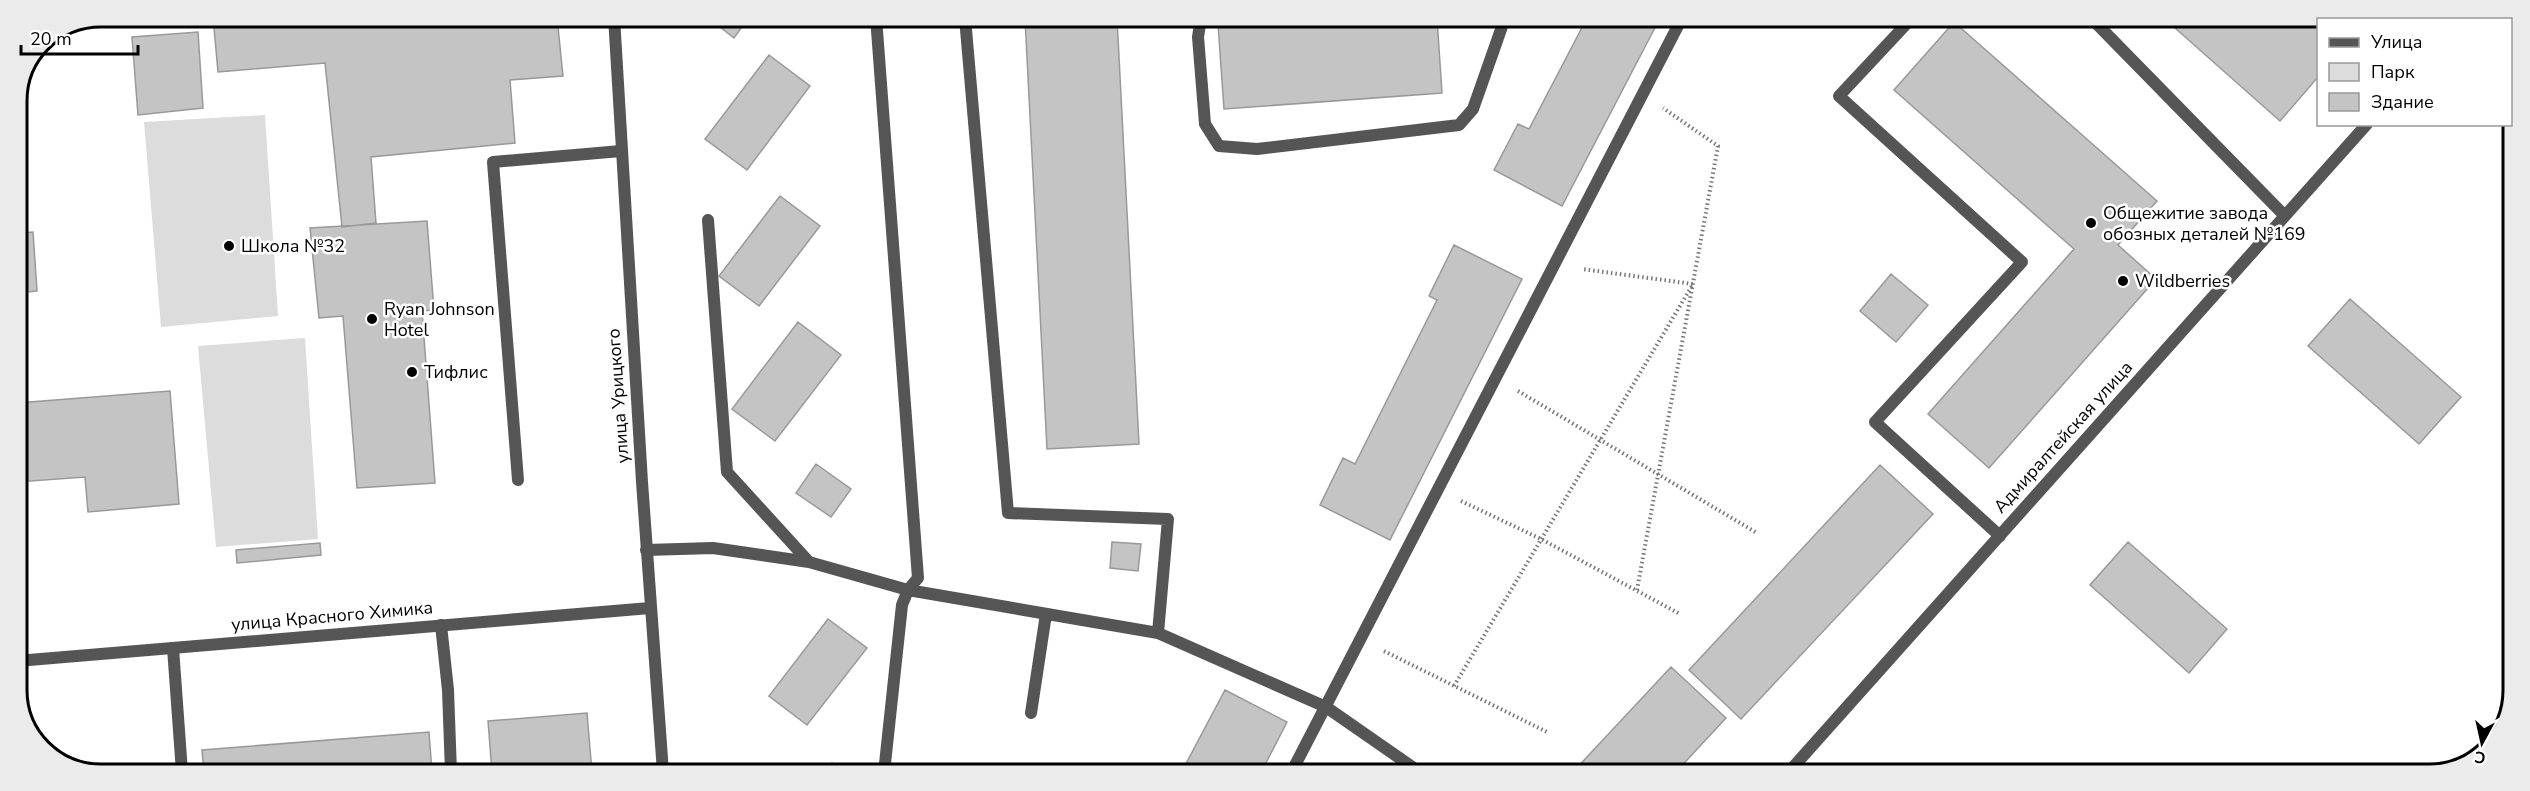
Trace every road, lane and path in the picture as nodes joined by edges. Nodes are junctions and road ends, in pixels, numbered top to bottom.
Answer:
1 (615, 27) edge
2 (877, 27) edge
3 (966, 27) edge
4 (1200, 27) edge
5 (1502, 27) edge
6 (1677, 27) edge
7 (1904, 27) edge
8 (2100, 27) edge
9 (1643, 93) junction
10 (2365, 126) edge
11 (621, 151) junction
12 (2284, 215) junction
13 (708, 220) dead end
14 (1555, 265) junction
15 (1693, 284) junction
16 (1497, 378) junction
17 (1600, 440) junction
18 (1658, 474) junction
19 (518, 480) dead end
20 (1439, 490) junction
21 (1757, 532) dead end
22 (2000, 536) junction
23 (1541, 539) junction
24 (646, 550) junction
25 (809, 562) junction
26 (908, 590) junction
27 (1636, 590) junction
28 (650, 608) junction
29 (1046, 614) junction
30 (1680, 614) dead end
31 (441, 624) junction
32 (1158, 633) junction
33 (1362, 639) junction
34 (173, 648) junction
35 (27, 660) edge
36 (1454, 686) junction
37 (1326, 707) junction
38 (1031, 713) dead end
39 (1549, 733) dead end
40 (181, 764) edge
41 (451, 764) edge
42 (662, 764) edge
43 (885, 764) edge
44 (1297, 764) edge
45 (1408, 764) edge
46 (1796, 764) edge

1 - 11 street, улица Урицкого
2 - 26 street
3 - 32 street
4 - 5 street
6 - 9 street
7 - 22 street
8 - 12 street
9 - 14 street
9 - 15 path
10 - 12 street, Адмиралтейская улица
11 - 19 street
11 - 24 street, улица Урицкого
12 - 22 street, Адмиралтейская улица
13 - 25 street
14 - 15 path
14 - 16 street
15 - 17 path
15 - 18 path
16 - 17 path
16 - 20 street
17 - 18 path
17 - 23 path
18 - 21 path
18 - 27 path
20 - 23 path
20 - 33 street
22 - 46 street, Адмиралтейская улица
23 - 27 path
23 - 36 path
24 - 25 street
24 - 28 street, улица Урицкого
25 - 26 street
26 - 29 street
26 - 43 street
27 - 30 path
28 - 31 street, улица Красного Химика
28 - 42 street, улица Урицкого
29 - 32 street
29 - 38 street
31 - 34 street, улица Красного Химика
31 - 41 street
32 - 37 street
33 - 36 path
33 - 37 street
34 - 35 street, улица Красного Химика
34 - 40 street
36 - 39 path
37 - 44 street
37 - 45 street

